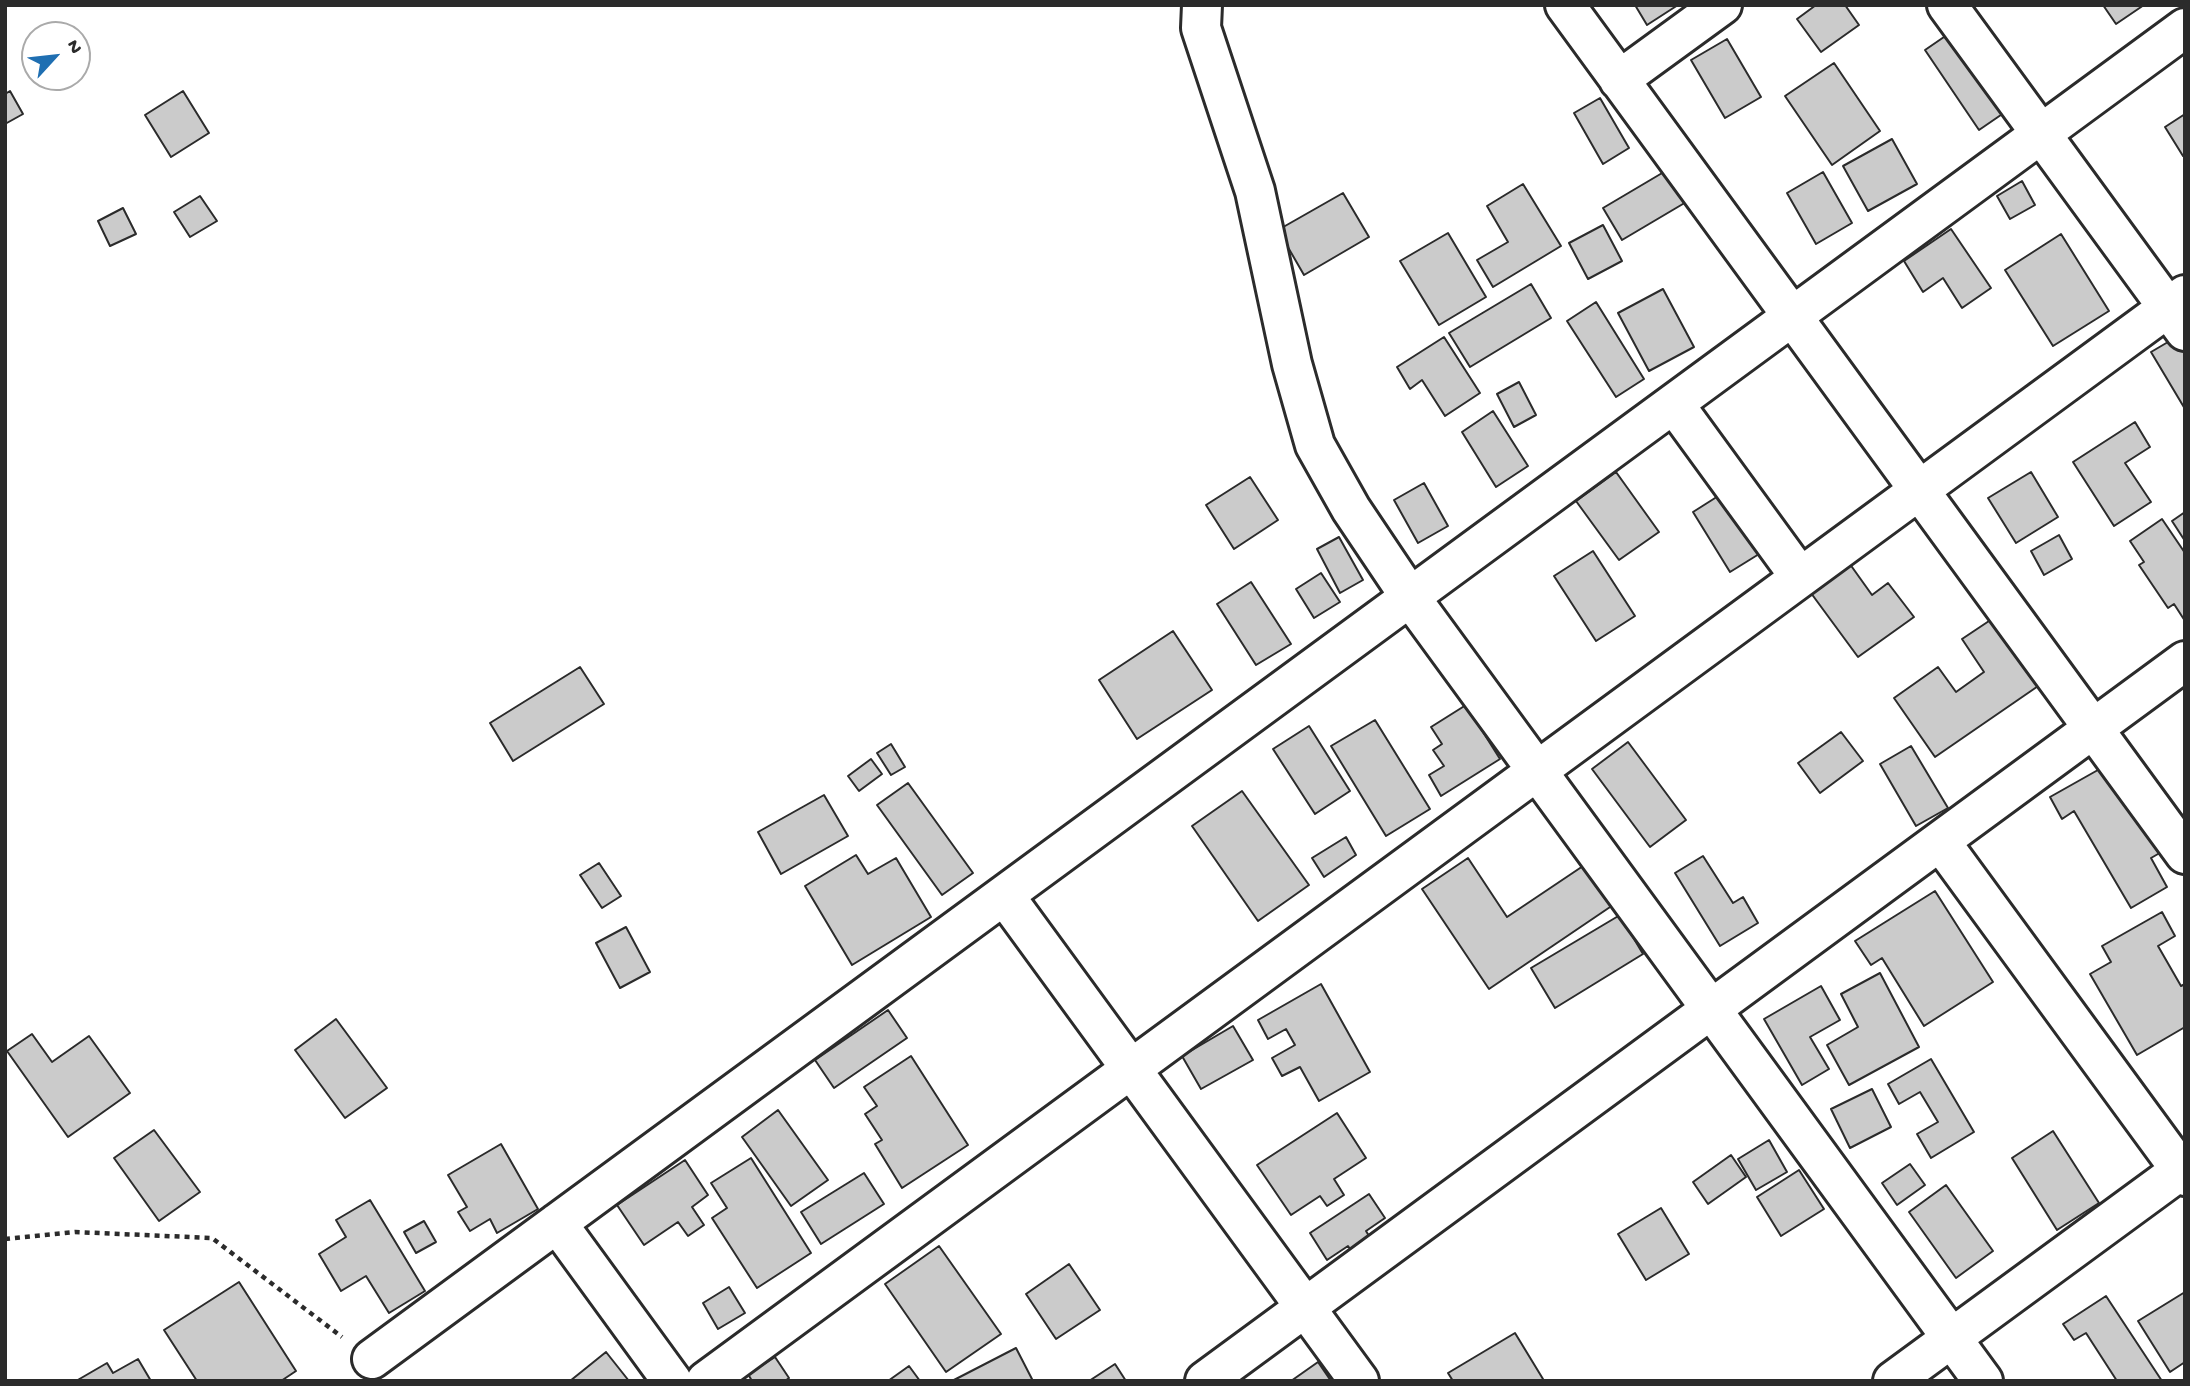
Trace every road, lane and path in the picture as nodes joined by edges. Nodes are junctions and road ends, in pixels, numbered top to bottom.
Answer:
1 (1202, 5) edge
2 (1564, 5) edge
3 (1722, 5) edge
4 (1947, 5) edge
5 (2185, 28) edge
6 (1619, 80) junction
7 (2041, 134) junction
8 (2179, 311) edge
9 (1792, 317) junction
10 (1674, 404) junction
11 (1918, 490) junction
12 (1800, 577) junction
13 (1410, 597) junction
14 (2185, 662) edge
15 (2093, 729) junction
16 (1536, 771) junction
17 (1940, 841) junction
18 (2185, 854) edge
19 (1004, 895) junction
20 (1711, 1010) junction
21 (1131, 1068) junction
22 (2183, 1171) edge
23 (556, 1223) junction
24 (5, 1239) edge
25 (1305, 1307) junction
26 (1952, 1338) junction
27 (372, 1359) joint
28 (672, 1381) edge
29 (706, 1381) edge
30 (1205, 1381) edge
31 (1359, 1381) edge
32 (1893, 1381) edge
33 (1983, 1381) edge

1 - 13 street
2 - 6 street
3 - 6 street
4 - 7 street
5 - 7 street
6 - 9 street
7 - 8 street
7 - 9 street
8 - 11 street
9 - 10 street
9 - 11 street
10 - 12 street
10 - 13 street
11 - 12 street
11 - 15 street
12 - 16 street
13 - 16 street
13 - 19 street
14 - 15 street
15 - 17 street
15 - 18 street
16 - 20 street
16 - 21 street
17 - 20 street
17 - 22 street
19 - 21 street
19 - 23 street
20 - 25 street
20 - 26 street
21 - 25 street
21 - 29 street
22 - 26 street
23 - 27 street
23 - 28 street
24 - 27 path
25 - 30 street
25 - 31 street
26 - 32 street
26 - 33 street

